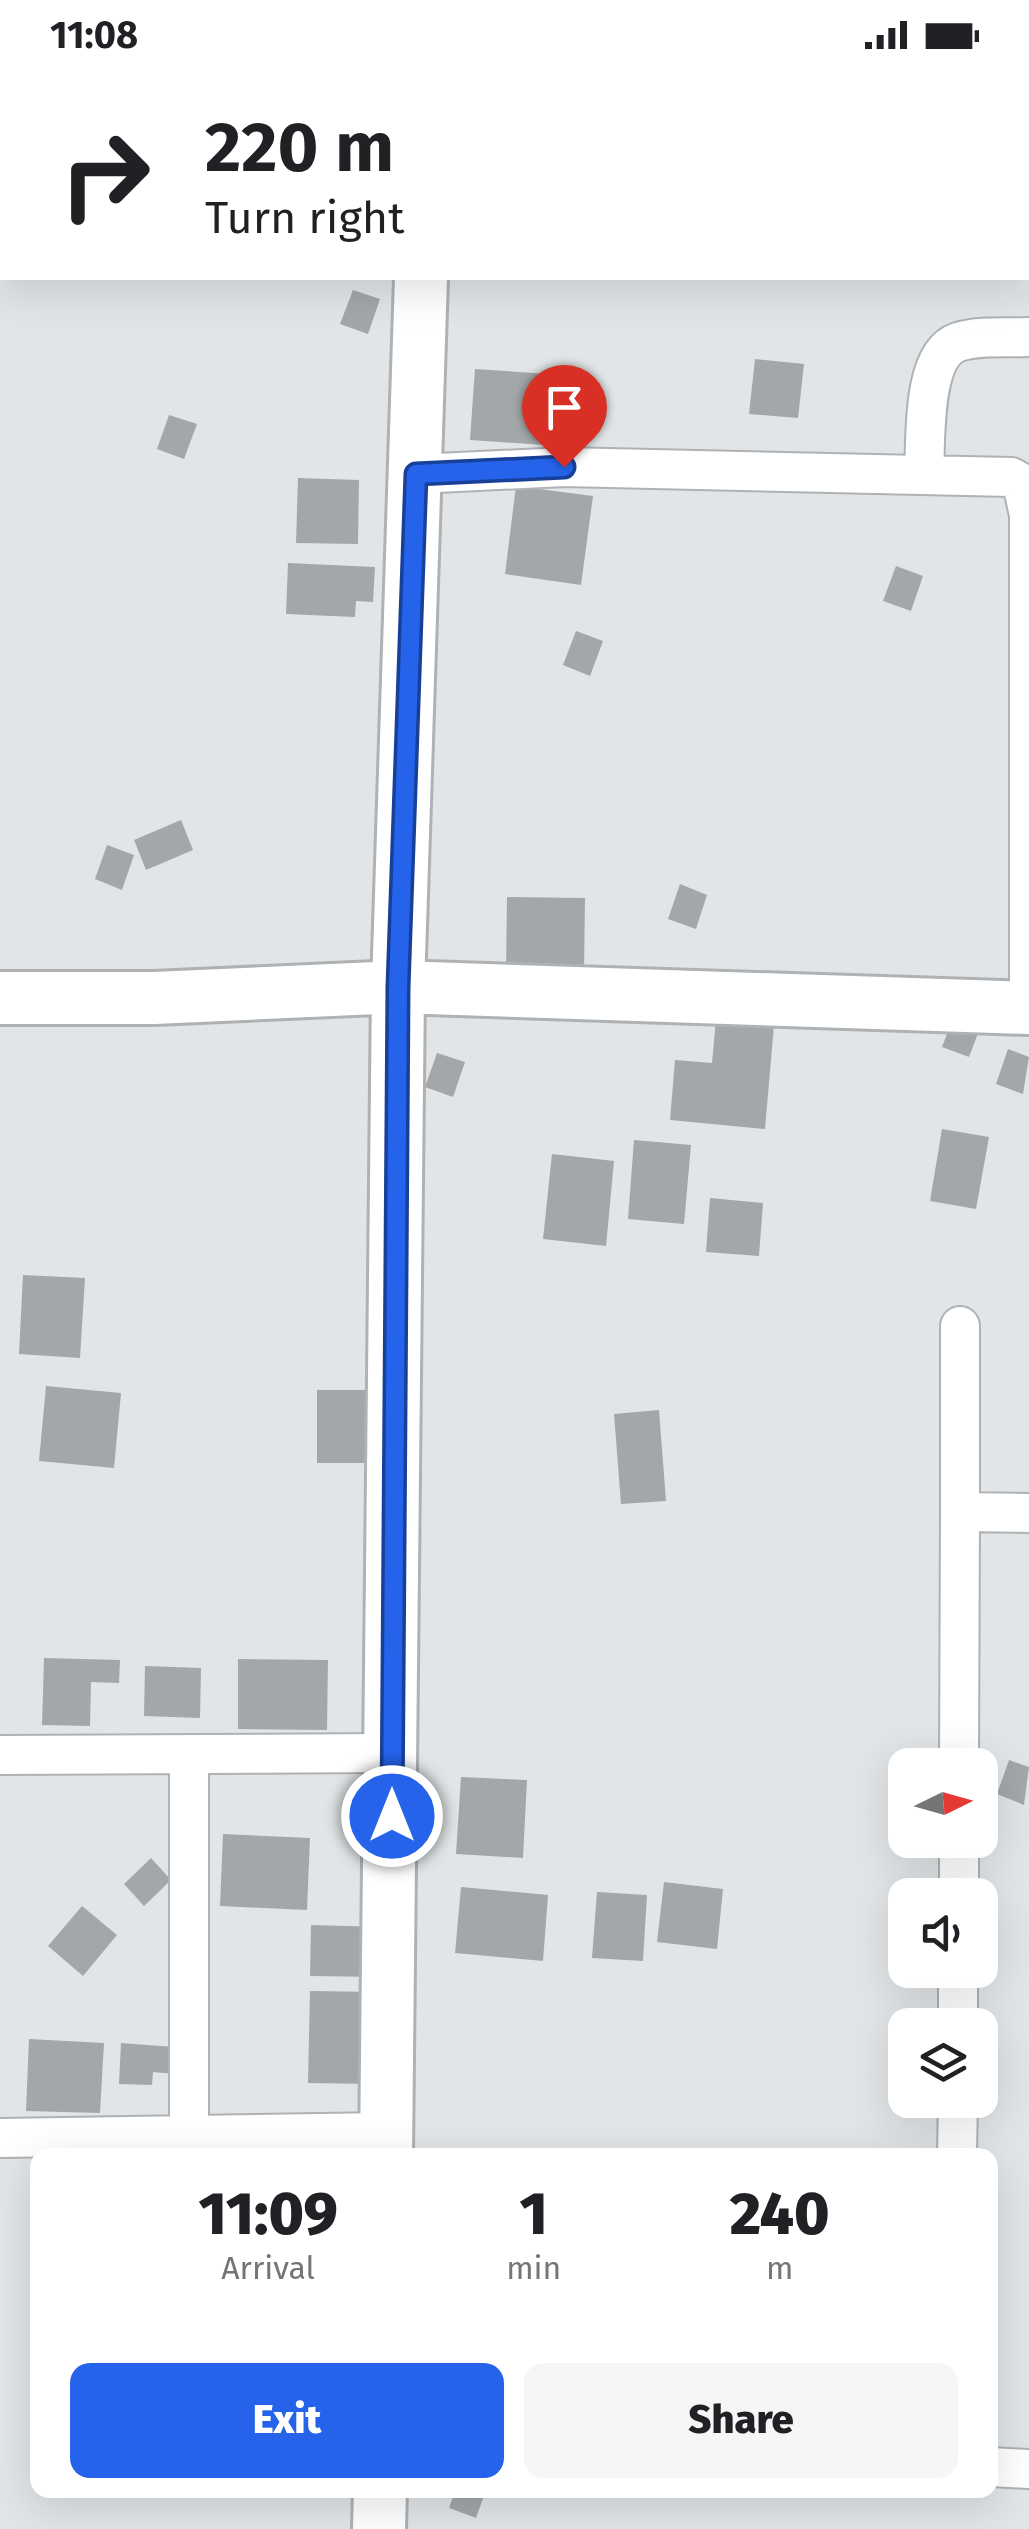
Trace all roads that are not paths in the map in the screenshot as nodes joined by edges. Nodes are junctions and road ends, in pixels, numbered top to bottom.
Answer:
1 (420, 280) edge
2 (1029, 338) edge
3 (416, 474) junction
4 (924, 474) junction
5 (398, 987) junction
6 (0, 998) edge
7 (1029, 1008) edge
8 (960, 1326) dead end
9 (960, 1512) junction
10 (1029, 1513) edge
11 (959, 1748) edge
12 (392, 1753) junction
13 (190, 1754) junction
14 (0, 1755) edge
15 (958, 2118) edge
16 (189, 2134) junction
17 (0, 2138) edge
18 (387, 2143) edge
19 (957, 2148) edge
20 (998, 2467) edge
21 (1029, 2468) edge
22 (380, 2498) edge
23 (379, 2529) edge

1 - 3 street
2 - 4 street
3 - 4 street
3 - 5 street
4 - 7 street
5 - 6 street
5 - 7 street
5 - 12 street
8 - 9 street
9 - 10 street
9 - 11 street
12 - 13 street
12 - 18 street
13 - 14 street
13 - 16 street
15 - 19 street
16 - 17 street
16 - 18 street
20 - 21 street
22 - 23 street

